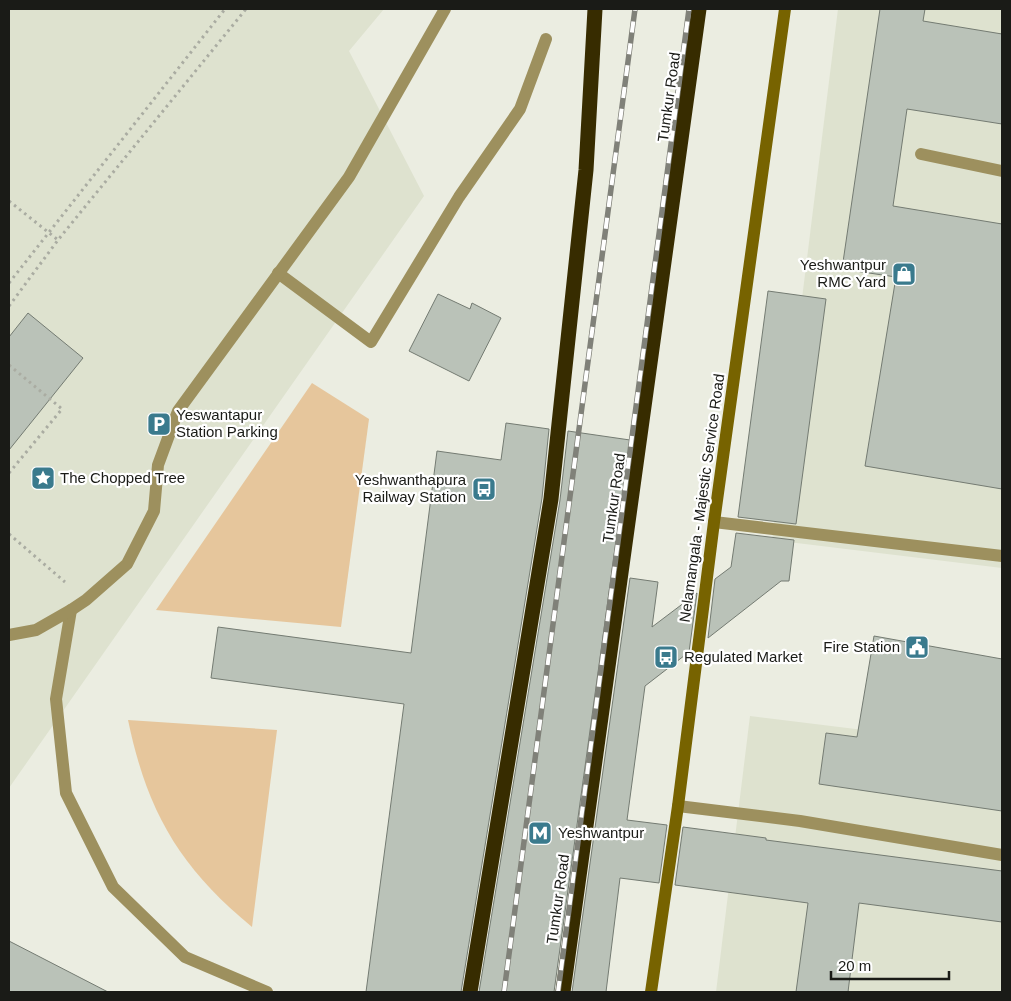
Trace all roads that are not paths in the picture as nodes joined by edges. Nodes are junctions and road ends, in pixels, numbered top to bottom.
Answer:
1 (445, 9) edge
2 (595, 9) edge
3 (699, 9) edge
4 (785, 9) edge
5 (546, 40) dead end
6 (921, 154) dead end
7 (1002, 171) edge
8 (278, 273) junction
9 (714, 522) junction
10 (1002, 556) edge
11 (71, 610) junction
12 (9, 635) edge
13 (678, 806) junction
14 (1002, 855) edge
15 (267, 992) edge
16 (470, 992) edge
17 (563, 992) edge
18 (651, 992) edge

1 - 8 street
2 - 16 highway
3 - 17 highway, Tumkur Road
4 - 9 main road, Nelamangala - Majestic Service Road
5 - 8 street
6 - 7 street
8 - 11 street
9 - 10 street
9 - 13 main road, Nelamangala - Majestic Service Road
11 - 12 street
11 - 15 street
13 - 14 street
13 - 18 main road, Nelamangala - Majestic Service Road

